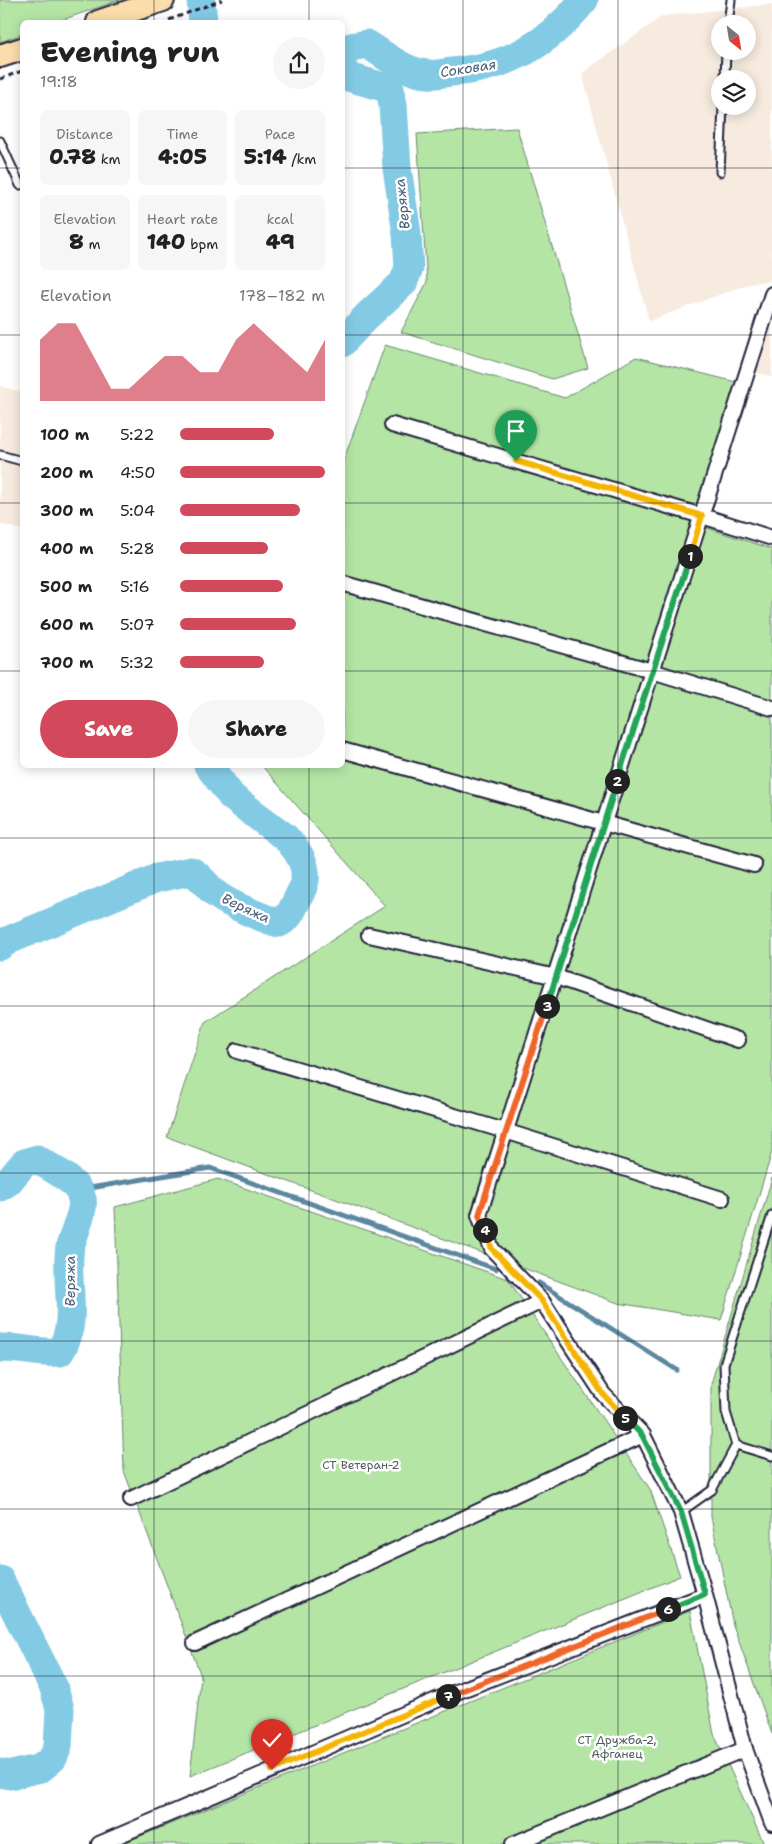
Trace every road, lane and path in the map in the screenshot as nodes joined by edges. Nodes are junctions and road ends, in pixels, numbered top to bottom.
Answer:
1 (222, 0) edge
2 (731, 0) edge
3 (165, 10) edge
4 (729, 15) edge
5 (109, 20) edge
6 (20, 50) edge
7 (0, 56) edge
8 (20, 72) edge
9 (0, 79) edge
10 (723, 115) edge
11 (0, 141) edge
12 (720, 172) dead end
13 (20, 185) dead end
14 (772, 294) edge
15 (392, 424) dead end
16 (0, 455) edge
17 (20, 460) edge
18 (702, 516) junction
19 (772, 538) edge
20 (345, 584) dead end
21 (652, 671) junction
22 (772, 708) edge
23 (345, 751) edge
24 (603, 823) junction
25 (754, 865) dead end
26 (369, 935) dead end
27 (556, 977) junction
28 (738, 1040) dead end
29 (237, 1051) dead end
30 (505, 1131) junction
31 (722, 1200) dead end
32 (772, 1215) edge
33 (542, 1301) junction
34 (642, 1435) junction
35 (736, 1445) junction
36 (772, 1456) edge
37 (131, 1499) dead end
38 (681, 1512) junction
39 (705, 1594) junction
40 (195, 1643) dead end
41 (745, 1749) junction
42 (772, 1824) edge
43 (99, 1844) edge
44 (513, 1844) edge

1 - 3 path
2 - 4 lane
3 - 5 main road
6 - 7 main road
8 - 9 path
10 - 12 lane
11 - 13 lane
14 - 18 street
15 - 18 street
16 - 17 lane
18 - 19 street
18 - 21 street
20 - 21 street
21 - 22 street
21 - 24 street
23 - 24 street
24 - 25 street
24 - 27 street
26 - 27 street
27 - 28 street
27 - 30 street
29 - 30 street
30 - 31 street
30 - 33 street
32 - 35 lane
33 - 34 street
33 - 37 street
34 - 38 street
34 - 40 street
35 - 36 lane
35 - 38 lane
38 - 39 street
39 - 41 street
39 - 43 street
41 - 42 street
41 - 44 street

